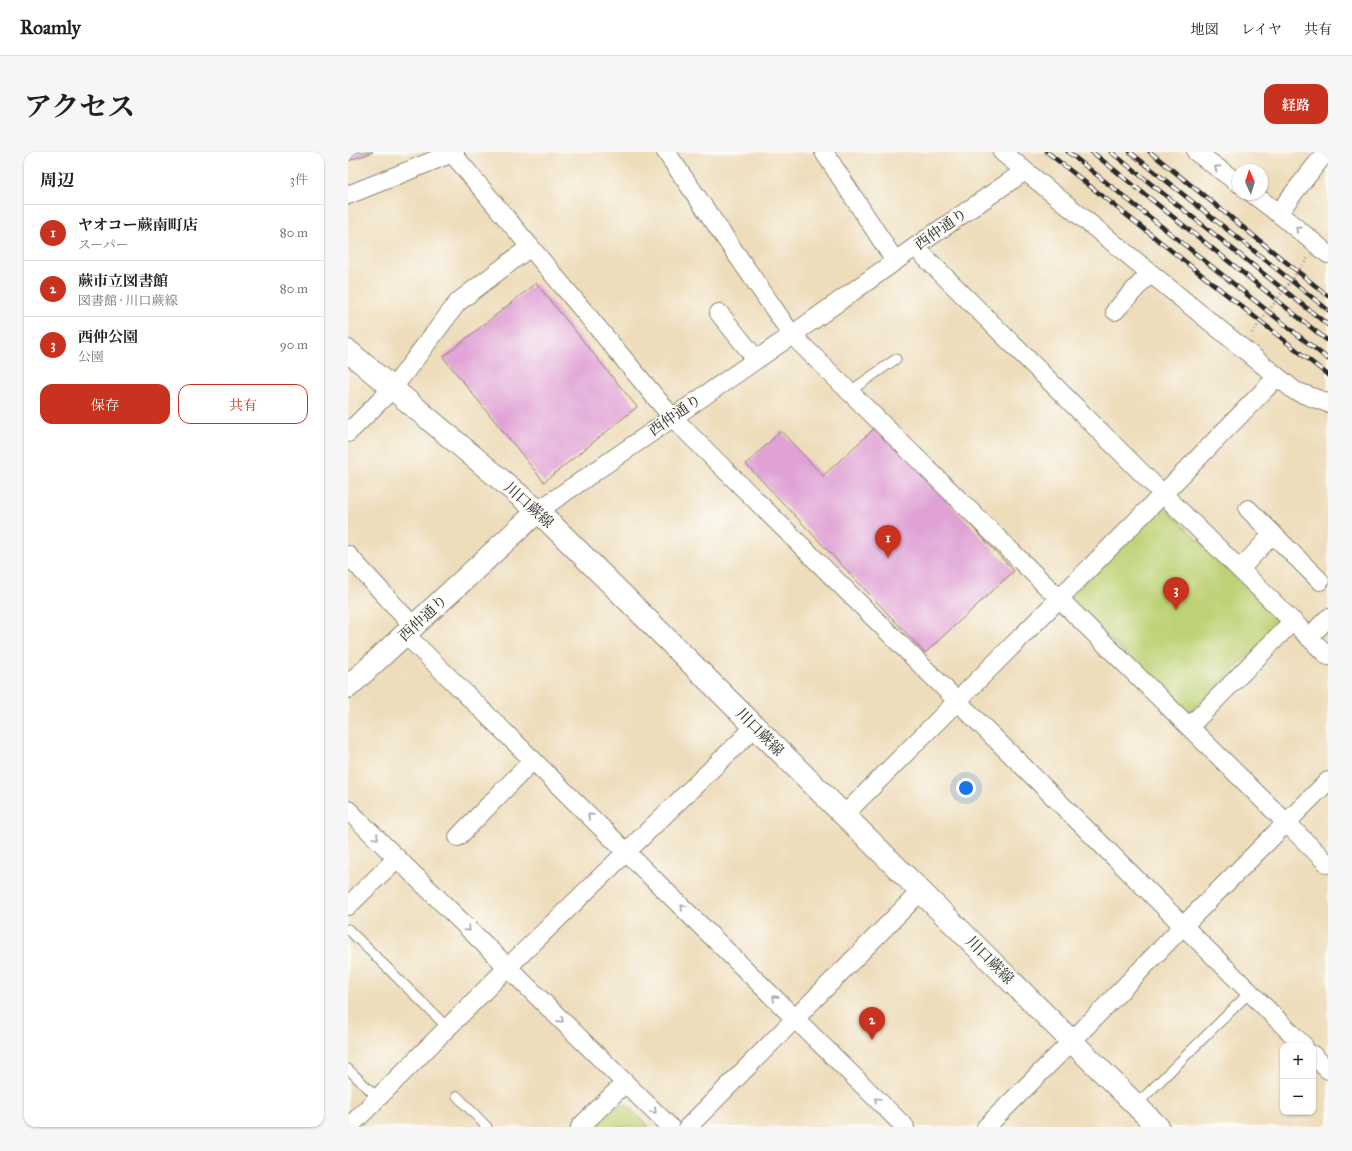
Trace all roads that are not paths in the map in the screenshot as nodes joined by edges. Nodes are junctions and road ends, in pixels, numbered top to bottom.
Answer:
1 (666, 152) edge
2 (824, 152) edge
3 (1002, 152) edge
4 (1196, 152) edge
5 (1326, 152) edge
6 (454, 153) edge
7 (1025, 171) junction
8 (1232, 179) edge
9 (348, 195) edge
10 (1261, 200) edge
11 (1278, 213) junction
12 (530, 247) junction
13 (915, 247) junction
14 (1328, 254) edge
15 (895, 261) junction
16 (1150, 273) junction
17 (1115, 311) dead end
18 (719, 313) dead end
19 (792, 335) junction
20 (348, 351) edge
21 (756, 359) junction
22 (896, 359) dead end
23 (1277, 377) junction
24 (392, 388) junction
25 (849, 392) junction
26 (1328, 403) edge
27 (672, 417) junction
28 (348, 433) edge
29 (1163, 494) junction
30 (1248, 509) dead end
31 (538, 511) junction
32 (1274, 534) junction
33 (348, 556) edge
34 (1240, 569) junction
35 (1320, 581) dead end
36 (1059, 600) junction
37 (1328, 618) edge
38 (1293, 621) junction
39 (410, 631) junction
40 (1309, 637) junction
41 (1328, 656) edge
42 (348, 687) edge
43 (956, 702) junction
44 (755, 727) junction
45 (1189, 727) junction
46 (533, 760) junction
47 (1328, 781) edge
48 (348, 810) edge
49 (844, 815) junction
50 (1286, 823) junction
51 (458, 837) dead end
52 (627, 852) junction
53 (396, 858) junction
54 (1328, 864) edge
55 (921, 891) junction
56 (348, 906) edge
57 (1182, 926) junction
58 (348, 930) edge
59 (507, 968) junction
60 (1250, 992) junction
61 (796, 1019) junction
62 (448, 1028) junction
63 (1072, 1041) junction
64 (1301, 1043) edge
65 (1316, 1058) edge
66 (348, 1069) edge
67 (1328, 1070) edge
68 (625, 1083) junction
69 (457, 1096) dead end
70 (378, 1098) junction
71 (1136, 1105) junction
72 (349, 1127) edge
73 (487, 1127) edge
74 (580, 1127) edge
75 (670, 1127) edge
76 (688, 1127) edge
77 (905, 1127) edge
78 (986, 1127) edge
79 (1158, 1127) edge

1 - 19 street
2 - 15 street
3 - 7 street
8 -> 4 street
5 - 11 street
6 - 9 street
6 - 12 street
7 - 13 street, 西仲通り
7 - 16 street
10 - 11 street
14 -> 11 street
12 - 24 street
12 - 27 street
13 - 15 street, 西仲通り
13 - 29 street
15 - 19 street, 西仲通り
16 - 17 street
16 - 23 street
18 - 21 street
19 - 21 street, 西仲通り
19 - 25 street
20 - 24 main road, 川口蕨線
21 - 27 street, 西仲通り
22 - 25 lane
23 - 26 street
23 - 29 street
24 - 28 street
24 - 31 main road, 川口蕨線
25 - 36 street
27 - 31 street, 西仲通り
27 - 43 street
29 - 34 street
29 - 36 street
30 - 32 street
31 - 39 main road, 西仲通り
31 - 44 main road, 川口蕨線
32 - 34 street
32 - 35 street
33 - 39 street
34 - 38 street
36 - 43 street
36 - 45 street
37 - 40 street
38 - 40 street
38 - 45 street
39 - 42 main road, 西仲通り
39 - 46 street
40 - 41 street
43 - 49 street
43 - 57 street
44 - 49 main road, 川口蕨線
44 - 52 street
45 - 50 street
46 - 51 street
52 -> 46 street
47 - 50 street
48 -> 53 street
49 - 55 main road, 川口蕨線
50 - 54 street
50 - 57 street
52 - 59 street
61 -> 52 street
53 - 56 street
53 -> 59 street
55 - 61 street
55 - 63 main road, 川口蕨線
57 - 60 street
57 - 63 street
58 - 62 lane
59 - 62 street
59 -> 68 street
60 - 64 street
60 - 71 lane
61 - 76 street
77 -> 61 street
62 - 70 street
63 - 71 main road, 川口蕨線
63 - 78 street
65 - 67 street
66 - 70 lane
68 - 74 street
68 -> 75 street
69 - 73 lane
70 - 72 street
71 - 79 main road, 川口蕨線

